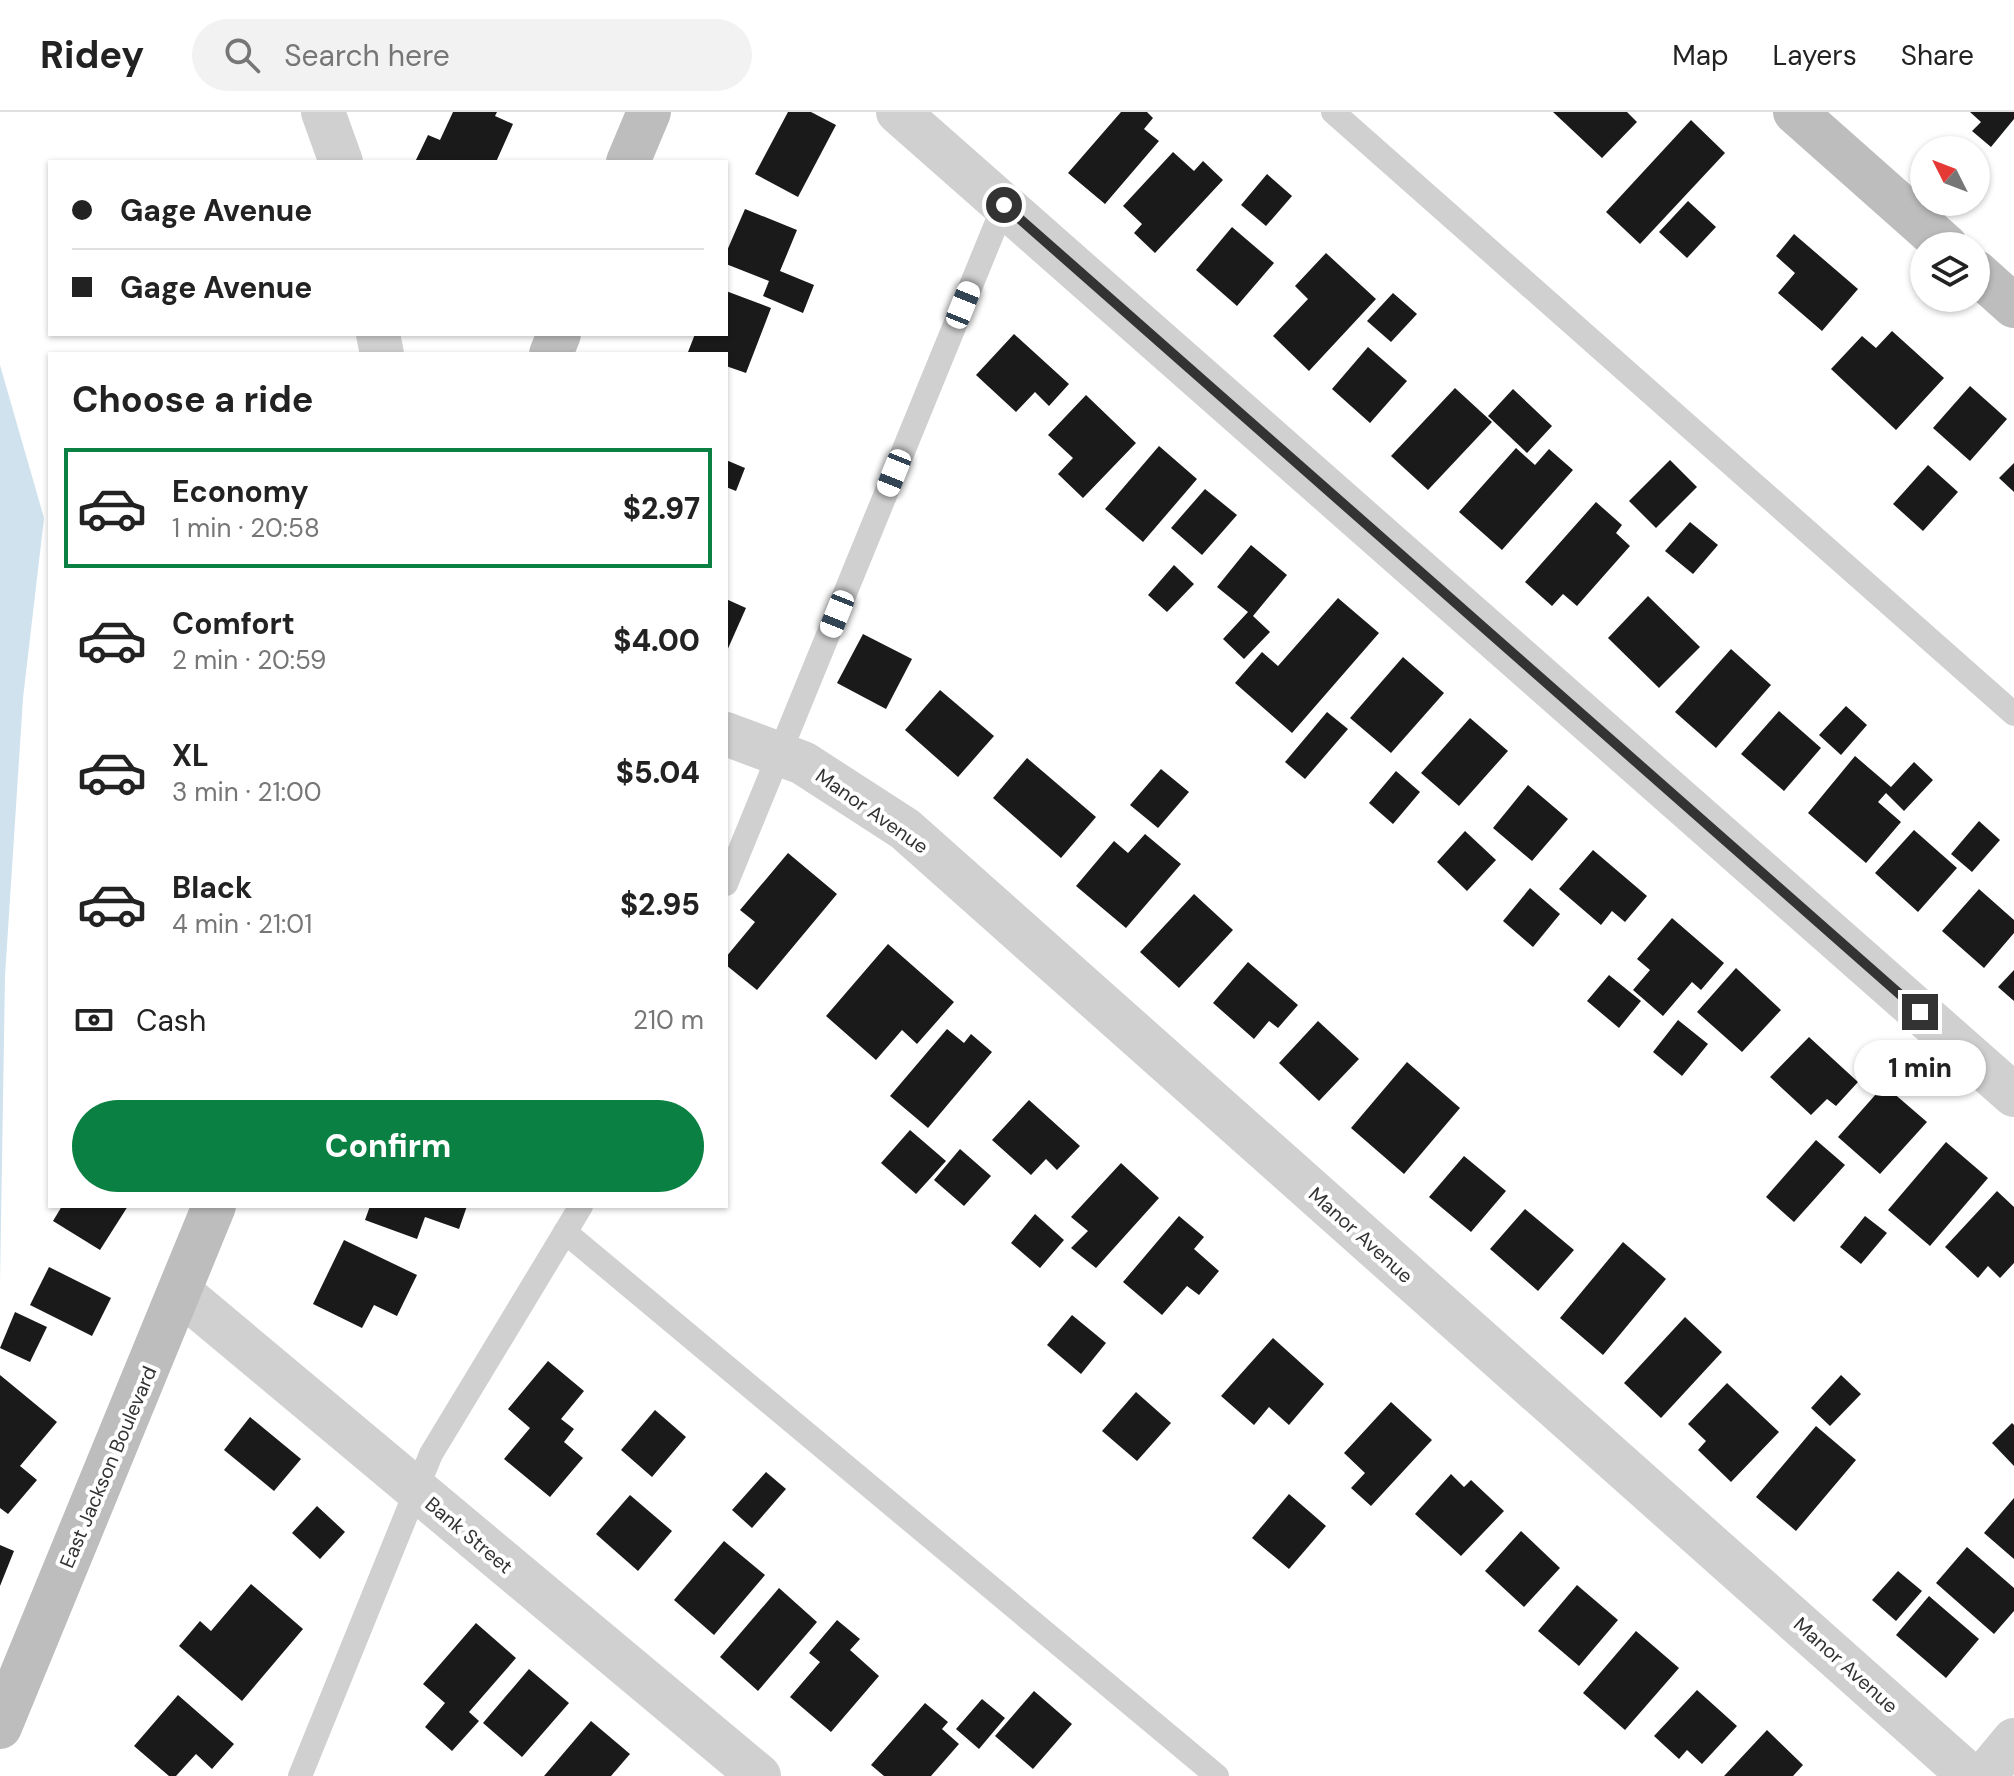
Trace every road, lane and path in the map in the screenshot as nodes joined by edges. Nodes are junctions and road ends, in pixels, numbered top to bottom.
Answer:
1 (323, 112) edge
2 (649, 112) edge
3 (1333, 112) edge
4 (1795, 112) edge
5 (921, 121) edge
6 (340, 160) edge
7 (629, 160) edge
8 (1004, 205) junction
9 (1930, 232) edge
10 (1990, 285) edge
11 (2014, 306) edge
12 (2014, 714) edge
13 (728, 735) edge
14 (779, 754) junction
15 (728, 879) edge
16 (2014, 1095) edge
17 (213, 1208) edge
18 (580, 1208) edge
19 (565, 1232) junction
20 (180, 1292) junction
21 (416, 1491) junction
22 (0, 1727) edge
23 (2014, 1740) edge
24 (300, 1776) edge
25 (759, 1776) edge
26 (1217, 1776) edge
27 (1970, 1776) edge
28 (1984, 1776) edge

1 - 6 street
2 - 7 main road
3 - 12 lane
4 - 9 main road
5 - 8 street
8 - 14 lane
8 - 16 street
10 - 11 main road
13 - 14 street, Manor Avenue
14 - 15 lane
14 - 27 street, Manor Avenue
17 - 20 main road, East Jackson Boulevard
18 - 19 lane
19 - 21 lane
19 - 26 lane
20 - 21 street, Bank Street
20 - 22 main road, East Jackson Boulevard
21 - 24 lane
21 - 25 street, Bank Street
23 - 28 street

